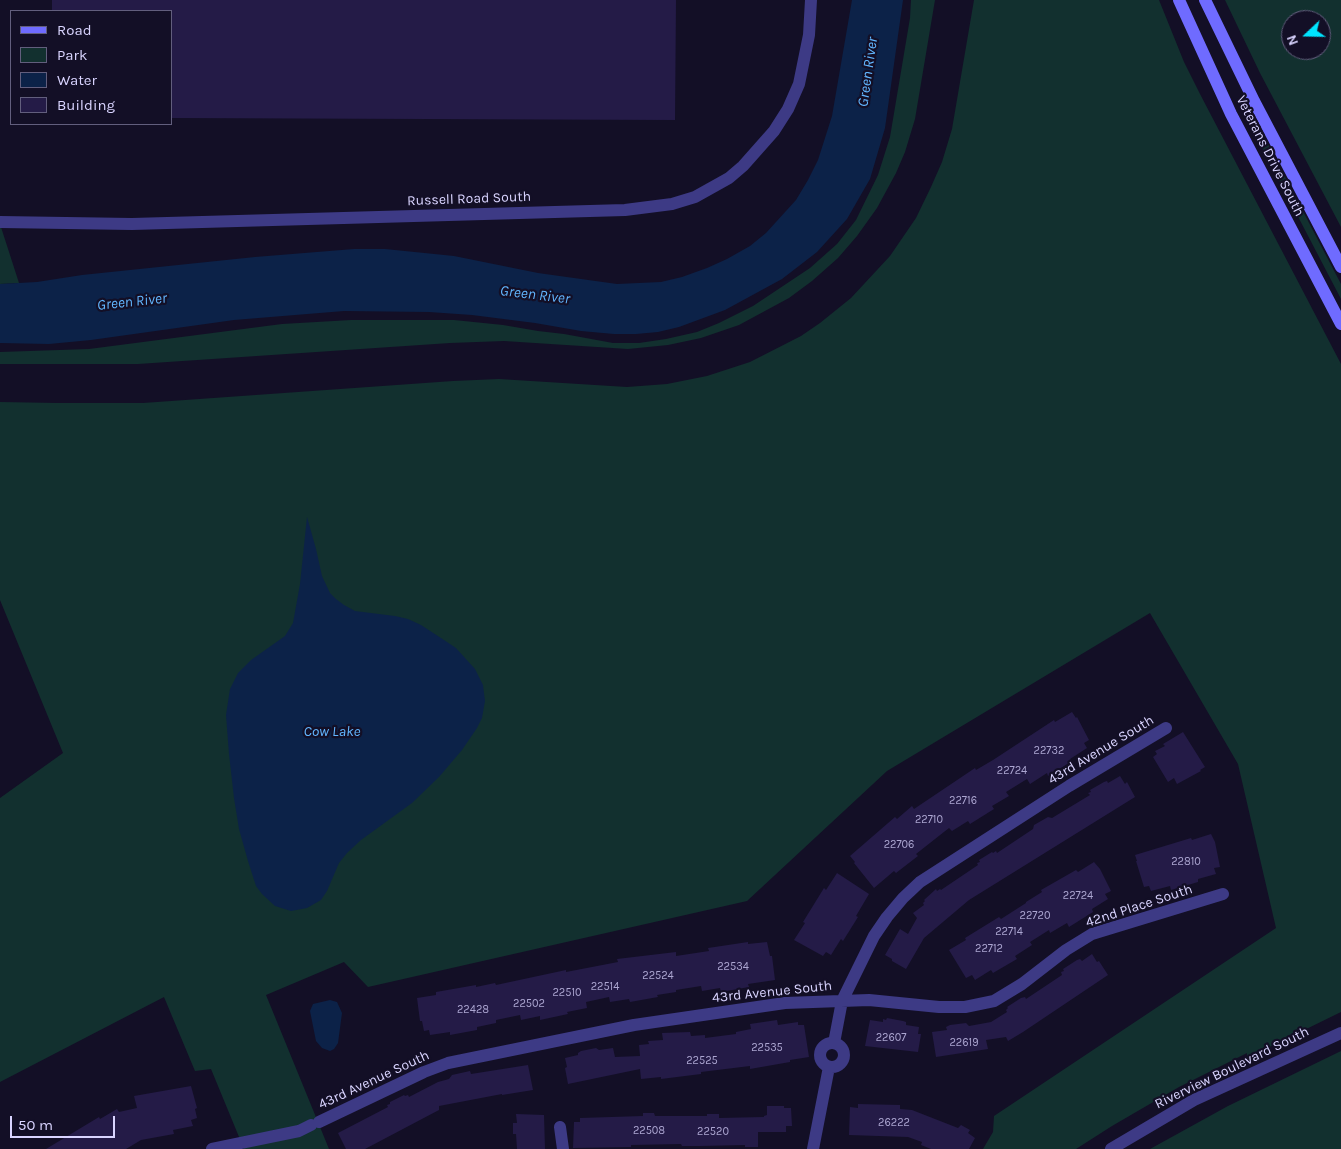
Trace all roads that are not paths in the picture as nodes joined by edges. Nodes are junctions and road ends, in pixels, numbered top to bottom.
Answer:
1 (811, 0) edge
2 (1179, 0) edge
3 (1205, 0) edge
4 (0, 222) edge
5 (1341, 267) edge
6 (1341, 324) edge
7 (1166, 728) dead end
8 (1223, 894) dead end
9 (842, 1001) junction
10 (1341, 1033) edge
11 (560, 1127) dead end
12 (212, 1149) edge
13 (563, 1149) edge
14 (813, 1149) edge
15 (1111, 1149) edge

1 - 4 street, Russell Road South
2 - 6 main road, Veterans Drive South
3 - 5 main road, Veterans Drive South
7 - 9 street, 43rd Avenue South
8 - 9 street, 42nd Place South
9 - 12 street, 43rd Avenue South
9 - 14 street
10 - 15 street, Riverview Boulevard South
11 - 13 street

